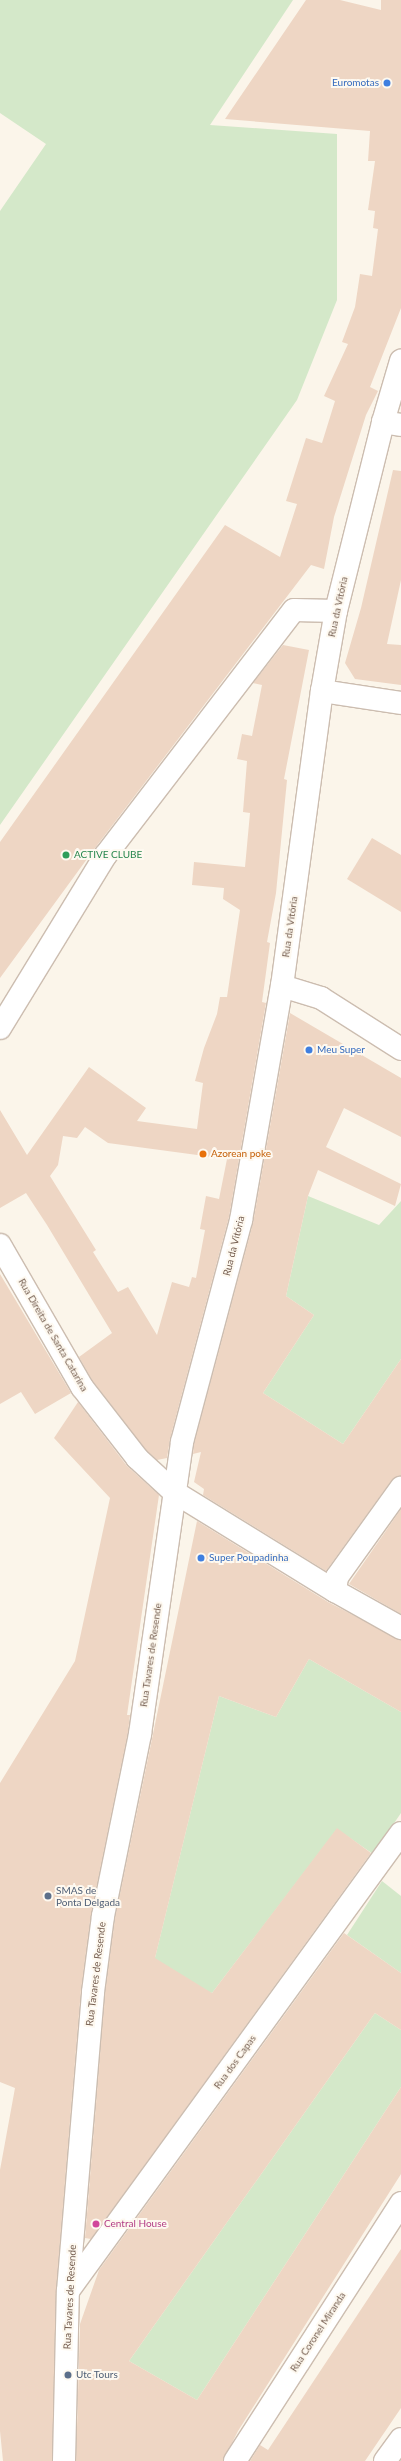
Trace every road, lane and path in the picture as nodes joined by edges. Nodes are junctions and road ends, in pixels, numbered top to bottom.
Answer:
1 (401, 361) edge
2 (392, 424) edge
3 (336, 611) junction
4 (322, 691) junction
5 (401, 703) edge
6 (282, 986) junction
7 (0, 1028) edge
8 (401, 1049) edge
9 (0, 1245) edge
10 (401, 1488) edge
11 (174, 1492) junction
12 (335, 1591) junction
13 (401, 1628) edge
14 (401, 1833) edge
15 (401, 2203) edge
16 (68, 2291) junction
17 (401, 2438) edge
18 (64, 2461) edge
19 (235, 2461) edge
20 (385, 2461) edge

1 - 2 street, Rua da Vitória
2 - 3 street, Rua da Vitória
3 - 4 street, Rua da Vitória
3 - 7 street
4 - 5 street
4 - 6 street, Rua da Vitória
6 - 8 street
6 - 11 street, Rua da Vitória
9 - 11 street, Rua Direita de Santa Catarina
10 - 12 street
11 - 12 street, Rua Direita de Santa Catarina
11 - 16 street, Rua Tavares de Resende
12 - 13 street, Rua Direita de Santa Catarina
14 - 16 street, Rua dos Capas
15 - 19 street, Rua Coronel Miranda
16 - 18 street, Rua Tavares de Resende
17 - 20 street

